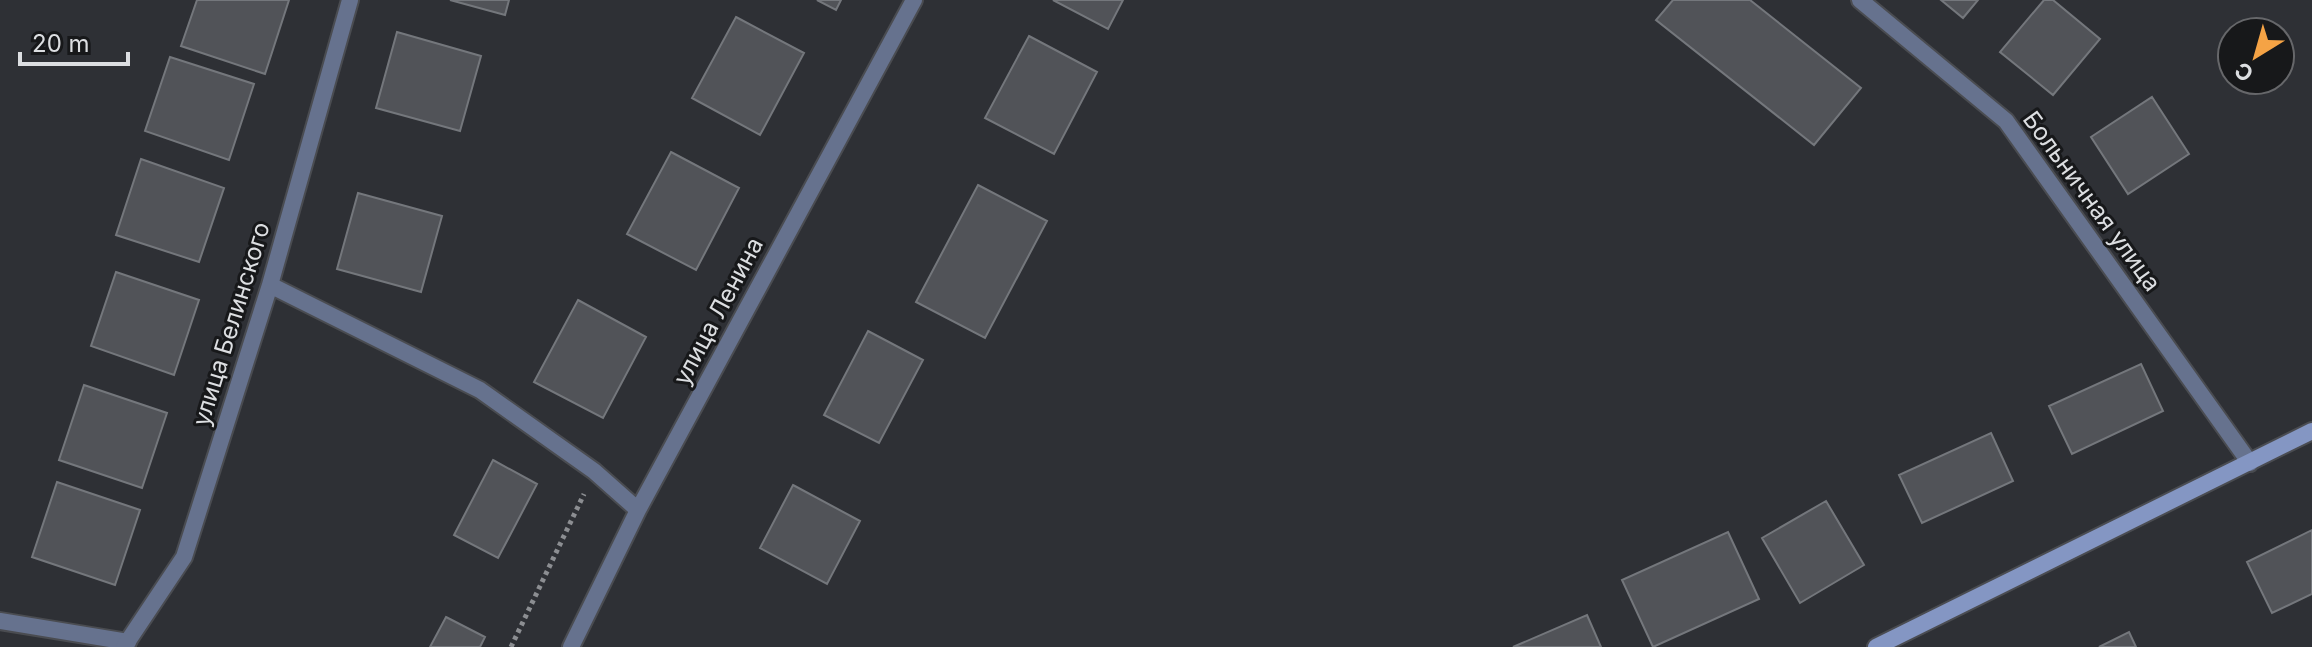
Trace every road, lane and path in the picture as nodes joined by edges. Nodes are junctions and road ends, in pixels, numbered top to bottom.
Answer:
1 (350, 0) edge
2 (914, 0) edge
3 (1860, 0) edge
4 (270, 285) junction
5 (2312, 431) edge
6 (2250, 463) junction
7 (594, 471) junction
8 (638, 510) junction
9 (0, 621) edge
10 (126, 645) edge
11 (511, 647) edge
12 (571, 647) edge
13 (1876, 647) edge

1 - 4 street, улица Белинского
2 - 8 street, улица Ленина
3 - 6 street, Больничная улица
4 - 7 street
4 - 10 street, улица Белинского
5 - 6 main road
6 - 13 main road
7 - 8 street
7 - 11 path
8 - 12 street, улица Ленина
9 - 10 street

